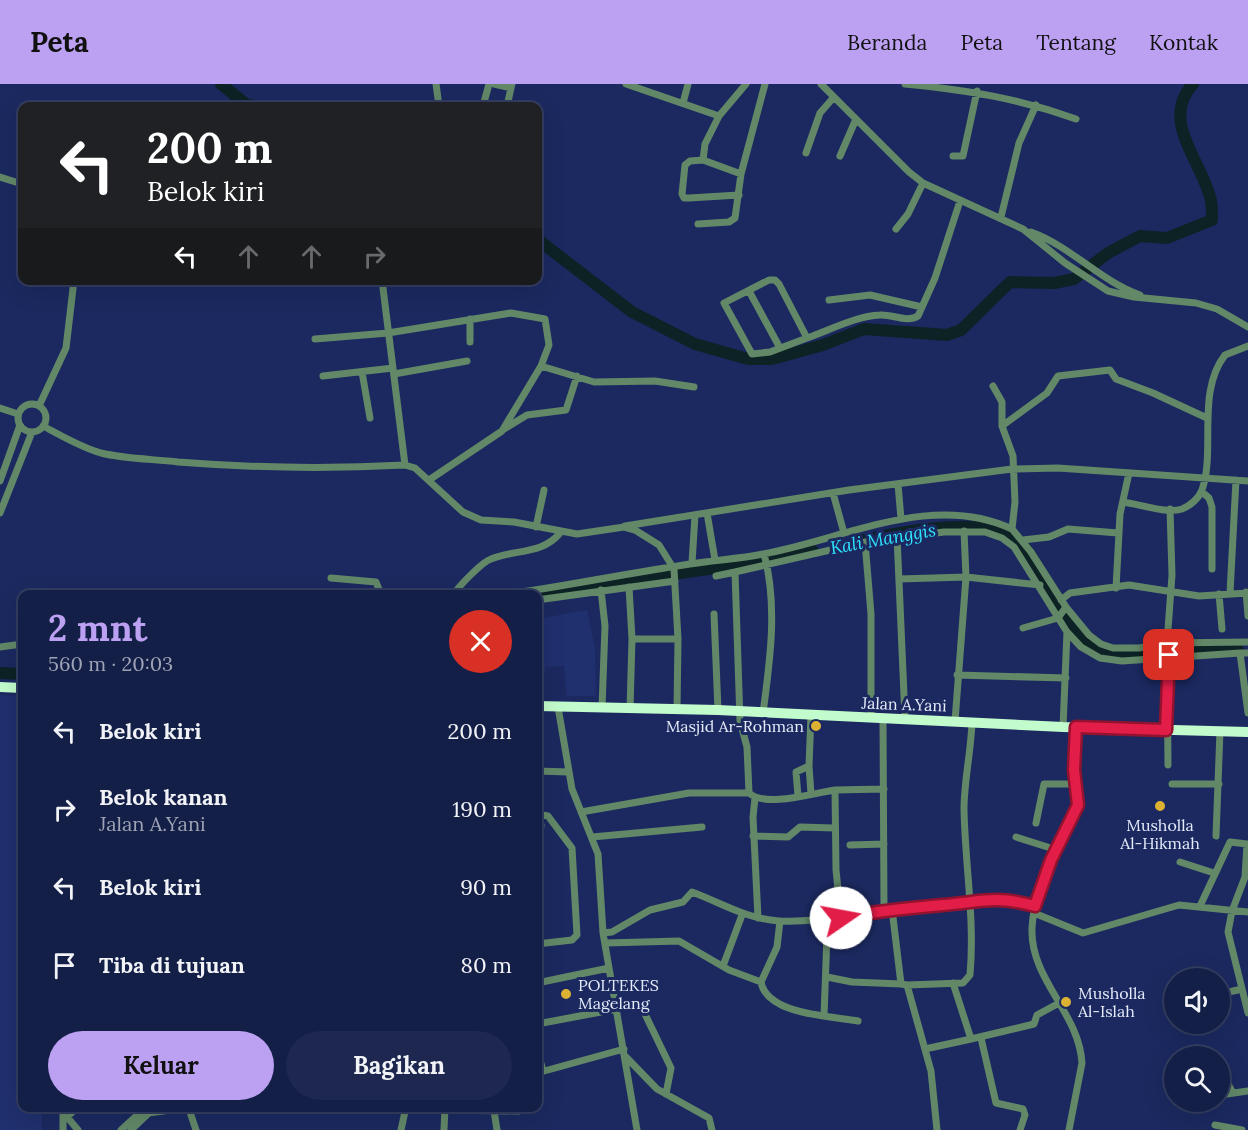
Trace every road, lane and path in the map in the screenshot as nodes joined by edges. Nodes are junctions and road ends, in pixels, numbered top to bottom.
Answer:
1 (436, 84) edge
2 (489, 84) edge
3 (494, 84) edge
4 (627, 84) edge
5 (688, 84) edge
6 (746, 84) edge
7 (765, 84) edge
8 (821, 84) edge
9 (905, 84) edge
10 (511, 86) edge
11 (977, 91) junction
12 (834, 97) junction
13 (438, 102) edge
14 (484, 102) edge
15 (508, 102) edge
16 (683, 103) junction
17 (1036, 105) junction
18 (719, 116) junction
19 (1076, 118) dead end
20 (856, 119) junction
21 (806, 153) dead end
22 (840, 156) dead end
23 (953, 156) dead end
24 (703, 160) junction
25 (741, 174) junction
26 (0, 177) edge
27 (18, 182) edge
28 (923, 183) junction
29 (739, 195) junction
30 (960, 201) junction
31 (1001, 217) junction
32 (698, 224) dead end
33 (896, 229) dead end
34 (1023, 229) junction
35 (73, 285) edge
36 (383, 285) edge
37 (749, 291) junction
38 (1150, 298) junction
39 (829, 300) dead end
40 (922, 307) junction
41 (470, 319) junction
42 (1248, 327) edge
43 (388, 333) junction
44 (807, 338) junction
45 (315, 339) dead end
46 (470, 342) dead end
47 (1248, 346) edge
48 (780, 348) junction
49 (467, 361) dead end
50 (541, 366) junction
51 (393, 371) junction
52 (362, 372) junction
53 (323, 376) dead end
54 (577, 376) junction
55 (993, 386) dead end
56 (694, 387) dead end
57 (39, 406) junction
58 (0, 408) edge
59 (18, 414) junction
60 (1207, 417) junction
61 (370, 418) dead end
62 (20, 425) junction
63 (43, 426) junction
64 (1002, 426) junction
65 (501, 431) junction
66 (32, 432) junction
67 (405, 465) junction
68 (1012, 469) junction
69 (1129, 473) junction
70 (1205, 478) junction
71 (429, 480) junction
72 (1236, 480) junction
73 (0, 481) edge
74 (1248, 481) edge
75 (898, 484) junction
76 (544, 490) dead end
77 (1202, 492) junction
78 (833, 493) junction
79 (1123, 502) junction
80 (1170, 509) junction
81 (0, 513) edge
82 (707, 513) junction
83 (695, 515) junction
84 (901, 519) junction
85 (536, 527) junction
86 (624, 527) junction
87 (1012, 529) junction
88 (964, 531) junction
89 (843, 532) junction
90 (560, 533) junction
91 (1118, 533) junction
92 (897, 536) junction
93 (1023, 540) junction
94 (865, 542) junction
95 (764, 554) junction
96 (715, 560) junction
97 (692, 563) junction
98 (767, 566) junction
99 (674, 568) junction
100 (1212, 569) dead end
101 (735, 573) junction
102 (716, 576) dead end
103 (966, 577) junction
104 (330, 578) dead end
105 (899, 579) junction
106 (675, 580) junction
107 (1040, 585) junction
108 (629, 587) junction
109 (1116, 588) junction
110 (381, 590) edge
111 (456, 590) edge
112 (535, 590) edge
113 (601, 590) junction
114 (1171, 592) junction
115 (1247, 592) edge
116 (1230, 593) junction
117 (1219, 594) junction
118 (542, 599) edge
119 (1061, 600) junction
120 (1065, 608) junction
121 (714, 614) dead end
122 (1248, 616) edge
123 (1058, 618) junction
124 (1023, 627) dead end
125 (1222, 629) dead end
126 (1067, 632) junction
127 (632, 639) junction
128 (678, 639) junction
129 (1248, 642) edge
130 (18, 645) edge
131 (0, 647) edge
132 (1168, 650) junction
133 (1244, 653) edge
134 (957, 675) junction
135 (1066, 678) junction
136 (0, 687) edge
137 (18, 688) edge
138 (542, 706) edge
139 (558, 707) junction
140 (602, 708) junction
141 (630, 709) junction
142 (677, 709) junction
143 (718, 710) junction
144 (741, 712) junction
145 (763, 713) junction
146 (1248, 713) edge
147 (811, 715) junction
148 (871, 718) junction
149 (883, 718) junction
150 (905, 718) junction
151 (955, 721) junction
152 (972, 722) junction
153 (1063, 727) junction
154 (1076, 727) junction
155 (1166, 730) junction
156 (1220, 732) junction
157 (1248, 732) edge
158 (1168, 765) dead end
159 (809, 766) junction
160 (542, 771) edge
161 (568, 772) junction
162 (1075, 784) junction
163 (1172, 784) dead end
164 (1219, 784) junction
165 (884, 789) junction
166 (835, 790) junction
167 (811, 794) junction
168 (752, 796) junction
169 (798, 796) junction
170 (580, 812) junction
171 (542, 815) edge
172 (551, 823) junction
173 (542, 824) edge
174 (1036, 824) dead end
175 (702, 828) dead end
176 (834, 828) junction
177 (753, 836) junction
178 (1216, 836) dead end
179 (592, 837) junction
180 (1016, 837) dead end
181 (884, 844) junction
182 (850, 845) dead end
183 (1057, 850) junction
184 (1180, 862) dead end
185 (1214, 873) junction
186 (970, 900) junction
187 (1200, 906) junction
188 (888, 909) junction
189 (1034, 909) junction
190 (1232, 911) junction
191 (1248, 912) edge
192 (742, 915) junction
193 (758, 918) junction
194 (841, 918) junction
195 (831, 919) junction
196 (780, 921) junction
197 (603, 933) junction
198 (542, 943) edge
199 (606, 943) junction
200 (723, 966) junction
201 (609, 968) junction
202 (827, 977) junction
203 (542, 982) edge
204 (761, 982) junction
205 (953, 983) junction
206 (904, 985) junction
207 (1242, 989) junction
208 (1230, 992) edge
209 (1059, 1002) junction
210 (617, 1009) junction
211 (644, 1012) dead end
212 (1248, 1013) edge
213 (824, 1016) junction
214 (858, 1020) dead end
215 (542, 1023) edge
216 (981, 1038) junction
217 (971, 1039) junction
218 (925, 1049) junction
219 (625, 1053) junction
220 (542, 1072) edge
221 (1230, 1088) edge
222 (1248, 1091) edge
223 (1230, 1093) edge
224 (1233, 1093) junction
225 (666, 1094) junction
226 (64, 1112) edge
227 (144, 1112) edge
228 (146, 1112) edge
229 (188, 1112) edge
230 (405, 1112) edge
231 (445, 1112) edge
232 (495, 1112) edge
233 (1215, 1125) dead end
234 (135, 1128) edge
235 (63, 1130) edge
236 (78, 1130) edge
237 (121, 1130) edge
238 (196, 1130) edge
239 (401, 1130) edge
240 (444, 1130) edge
241 (497, 1130) edge
242 (637, 1130) edge
243 (712, 1130) edge
244 (937, 1130) edge
245 (1020, 1130) edge
246 (1069, 1130) edge
247 (1242, 1130) edge

1 - 13 street
2 - 14 street
3 - 10 street
4 - 16 street
5 - 16 street
6 - 18 street
7 - 25 street
8 - 12 street
9 - 11 street
10 - 15 street
11 - 17 street
11 - 23 street
12 - 20 street
12 - 21 street
16 - 18 street
17 - 19 street
17 - 31 street
18 - 24 street
20 - 22 street
20 - 28 street
24 - 25 street
24 - 29 street
25 - 29 street
26 - 27 street
28 - 30 street
28 - 33 street
29 - 32 street
30 - 31 street
30 - 40 street
31 - 34 street
34 - 38 street
34 - 38 street
35 - 57 street
36 - 43 street
37 - 44 street
37 - 48 street
37 - 48 street
38 - 42 street
39 - 40 street
40 - 44 street
41 - 43 street
41 - 46 street
41 - 50 street
43 - 45 street
43 - 51 street
44 - 48 street
47 - 60 street
49 - 51 street
50 - 54 street
50 - 65 street
51 - 52 street
51 - 67 street
52 - 53 street
52 - 61 street
54 - 56 street
54 - 65 street
55 - 64 street
57 - 59 street
57 - 63 street
58 - 59 street
59 - 62 street
60 - 64 street
60 - 70 street
62 - 66 street
62 - 73 street
63 - 66 street
63 - 67 street
64 - 68 street
65 - 71 street
66 - 81 street
67 - 71 street
68 - 69 street
68 - 75 street
68 - 87 street
69 - 70 street
69 - 79 street
70 - 72 street
70 - 77 street
71 - 85 street
72 - 74 street
72 - 116 street
75 - 78 street
75 - 84 street
76 - 85 street
77 - 80 street
77 - 100 street
78 - 82 street
78 - 89 street
79 - 80 street
79 - 91 street
80 - 114 street
82 - 83 street
82 - 96 street
83 - 86 street
83 - 97 street
84 - 87 street
84 - 89 street
85 - 90 street
86 - 90 street
86 - 99 street
87 - 93 street
88 - 92 street
88 - 103 street
88 - 107 street
89 - 95 street
90 - 111 street
91 - 93 street
91 - 109 street
92 - 94 street
92 - 105 street
93 - 119 street
94 - 98 street
94 - 148 street
95 - 96 street
95 - 98 street
96 - 97 street
97 - 99 street
98 - 101 street
98 - 145 street
99 - 106 street
99 - 112 street
101 - 102 street
101 - 144 street
103 - 105 street
103 - 107 street
103 - 134 street
104 - 110 street
105 - 150 street
106 - 108 street
106 - 128 street
107 - 123 street
108 - 113 street
108 - 127 street
109 - 114 street
109 - 119 street
113 - 118 street
113 - 140 street
114 - 117 street
114 - 132 street
115 - 116 street
115 - 122 street
116 - 117 street
117 - 125 street
119 - 120 street
120 - 123 street
120 - 132 street
121 - 143 street
123 - 124 street
123 - 126 street
126 - 132 street
126 - 135 street
127 - 128 street
127 - 141 street
128 - 142 street
129 - 132 street
130 - 131 street
132 - 133 street
132 - 155 street
133 - 146 street
134 - 135 street
134 - 151 street
135 - 153 street
136 - 137 highway
138 - 139 highway, Jalan A.Yani
139 - 140 highway, Jalan A.Yani
139 - 161 street
140 - 141 highway, Jalan A.Yani
141 - 142 highway, Jalan A.Yani
142 - 143 highway, Jalan A.Yani
143 - 144 highway, Jalan A.Yani
144 - 145 highway, Jalan A.Yani
144 - 168 street
145 - 147 highway, Jalan A.Yani
147 - 148 highway, Jalan A.Yani
147 - 159 street
148 - 149 highway, Jalan A.Yani
149 - 150 highway, Jalan A.Yani
149 - 165 street
150 - 151 highway, Jalan A.Yani
151 - 152 highway, Jalan A.Yani
152 - 153 highway, Jalan A.Yani
152 - 186 street
153 - 154 highway, Jalan A.Yani
154 - 155 highway, Jalan A.Yani
154 - 162 street
155 - 156 highway, Jalan A.Yani
155 - 158 street
156 - 157 highway, Jalan A.Yani
156 - 164 street
159 - 167 street
159 - 169 street
160 - 161 street
161 - 170 street
162 - 174 street
162 - 183 street
163 - 164 street
164 - 178 street
165 - 166 street
165 - 181 street
166 - 167 street
166 - 176 street
167 - 169 street
168 - 169 street
168 - 170 street
168 - 177 street
170 - 179 street
171 - 172 street
172 - 173 street
172 - 198 street
175 - 179 street
176 - 177 street
176 - 194 street
177 - 193 street
179 - 197 street
180 - 183 street
181 - 182 street
181 - 188 street
183 - 189 street
184 - 185 street
185 - 187 street
185 - 190 street
186 - 188 street
186 - 189 street
186 - 205 street
187 - 189 street
187 - 190 street
188 - 194 street
188 - 206 street
189 - 209 street
190 - 191 street
190 - 207 street
192 - 193 street
192 - 197 street
192 - 200 street
193 - 196 street
194 - 195 street
195 - 196 street
195 - 202 street
196 - 204 street
197 - 199 street
199 - 200 street
199 - 201 street
200 - 204 street
201 - 203 street
201 - 210 street
202 - 206 street
202 - 213 street
204 - 213 street
205 - 206 street
205 - 217 street
206 - 218 street
207 - 208 street
207 - 212 street
209 - 216 street
209 - 246 street
210 - 215 street
210 - 219 street
211 - 225 street
213 - 214 street
216 - 217 street
216 - 245 street
217 - 218 street
218 - 244 street
219 - 220 street
219 - 225 street
219 - 242 street
221 - 224 street
222 - 224 street
223 - 224 street
225 - 243 street
226 - 235 street
226 - 236 street
227 - 237 street
228 - 234 street
229 - 238 street
230 - 239 street
231 - 240 street
232 - 241 street
233 - 247 street

